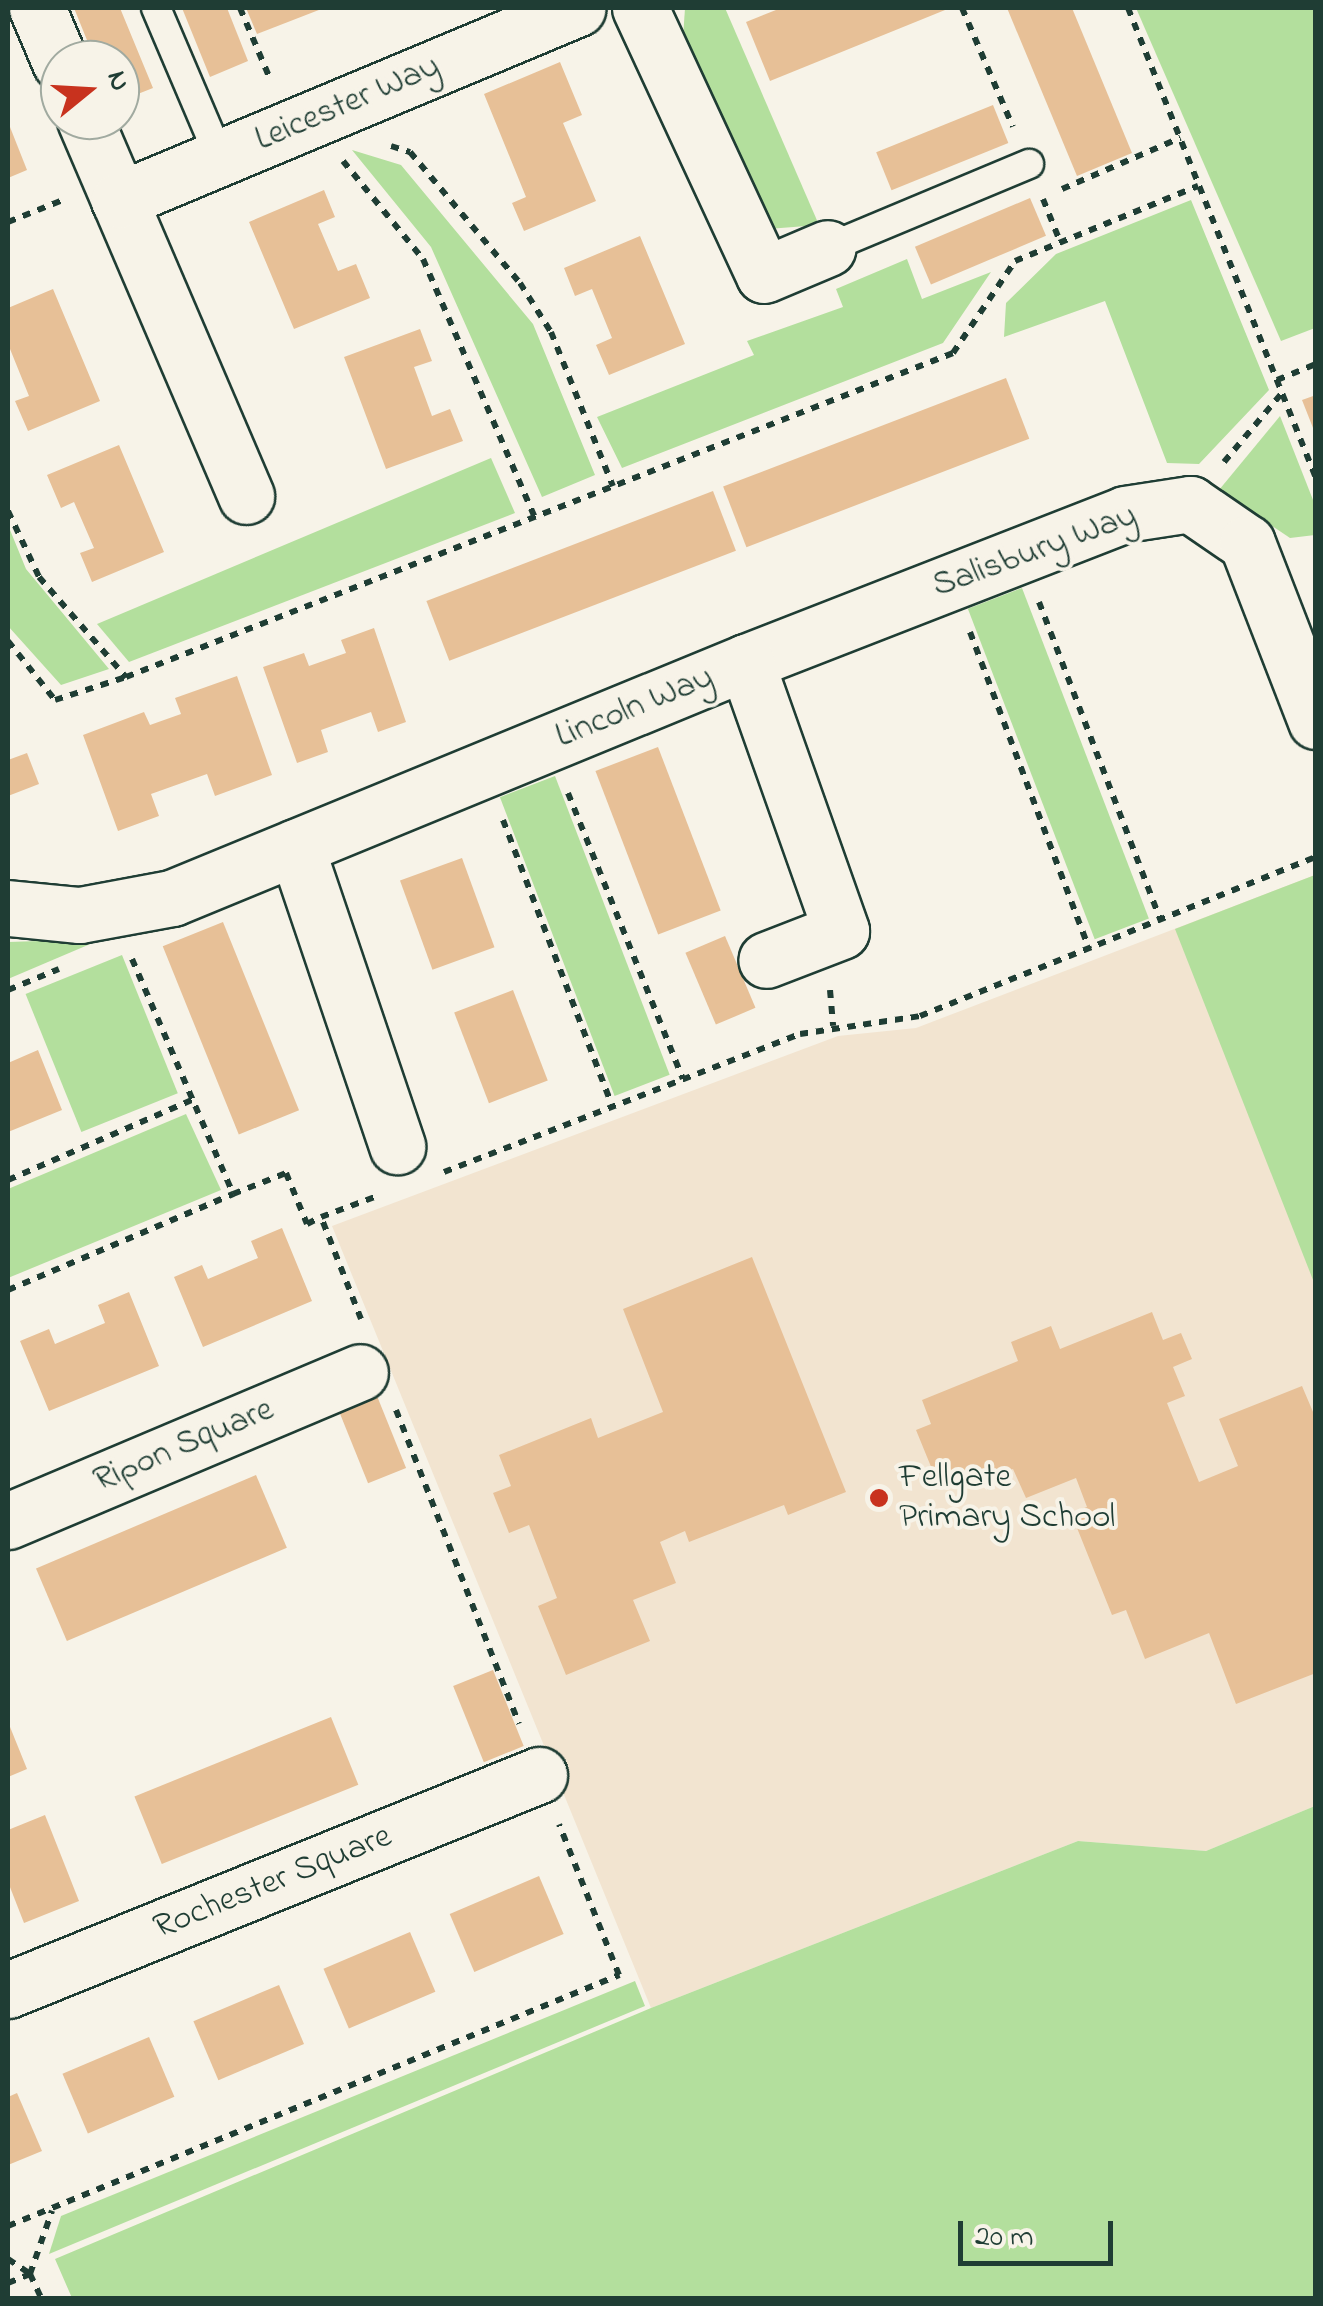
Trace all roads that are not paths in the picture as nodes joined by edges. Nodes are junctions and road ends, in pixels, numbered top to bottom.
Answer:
1 (37, 8) edge
2 (156, 8) edge
3 (577, 8) edge
4 (640, 8) edge
5 (51, 40) edge
6 (93, 140) edge
7 (220, 158) junction
8 (1028, 164) dead end
9 (119, 200) junction
10 (828, 248) joint
11 (246, 496) dead end
12 (746, 662) junction
13 (1305, 666) edge
14 (1316, 721) edge
15 (296, 848) junction
16 (8, 908) edge
17 (766, 960) dead end
18 (404, 1172) road end
19 (372, 1368) road end
20 (8, 1521) edge
21 (539, 1776) road end
22 (8, 1990) edge

1 - 5 street
2 - 7 lane
3 - 7 street, Leicester Way
4 - 10 street
6 - 9 street
7 - 9 street, Leicester Way
8 - 10 lane
9 - 11 street
12 - 13 street, Salisbury Way
12 - 15 street, Lincoln Way
12 - 17 street, Lincoln Way
13 - 14 street
15 - 16 street, Lincoln Way
15 - 18 street
19 - 20 street, Ripon Square
21 - 22 street, Rochester Square

